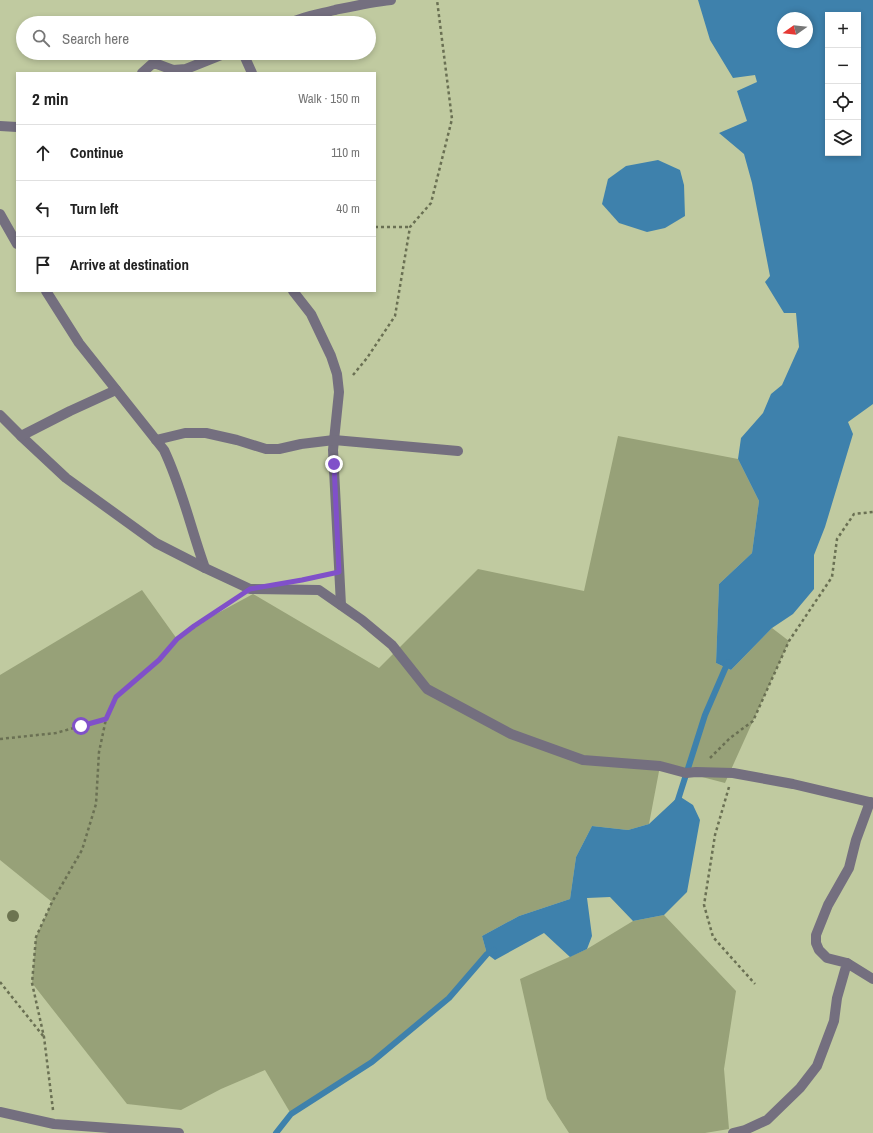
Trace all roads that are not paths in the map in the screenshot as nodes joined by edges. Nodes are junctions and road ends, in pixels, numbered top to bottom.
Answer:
1 (391, 0) edge
2 (308, 16) edge
3 (208, 60) edge
4 (246, 60) edge
5 (143, 72) edge
6 (252, 72) edge
7 (0, 126) edge
8 (16, 126) edge
9 (0, 214) edge
10 (16, 242) edge
11 (47, 292) edge
12 (295, 292) edge
13 (116, 390) junction
14 (0, 415) edge
15 (21, 436) junction
16 (156, 440) junction
17 (334, 440) junction
18 (458, 451) dead end
19 (205, 568) junction
20 (341, 605) junction
21 (871, 802) edge
22 (847, 963) junction
23 (873, 979) edge
24 (0, 1112) edge
25 (179, 1133) edge
26 (733, 1133) edge

1 - 2 street
3 - 5 street
4 - 6 street
7 - 8 street
9 - 10 street
11 - 13 street
12 - 17 street
13 - 15 street
13 - 16 street
14 - 15 street
15 - 19 street
16 - 17 street
16 - 19 street
17 - 18 street
17 - 20 street
19 - 20 street
20 - 21 street
21 - 22 street
22 - 23 street
22 - 26 street
24 - 25 street

